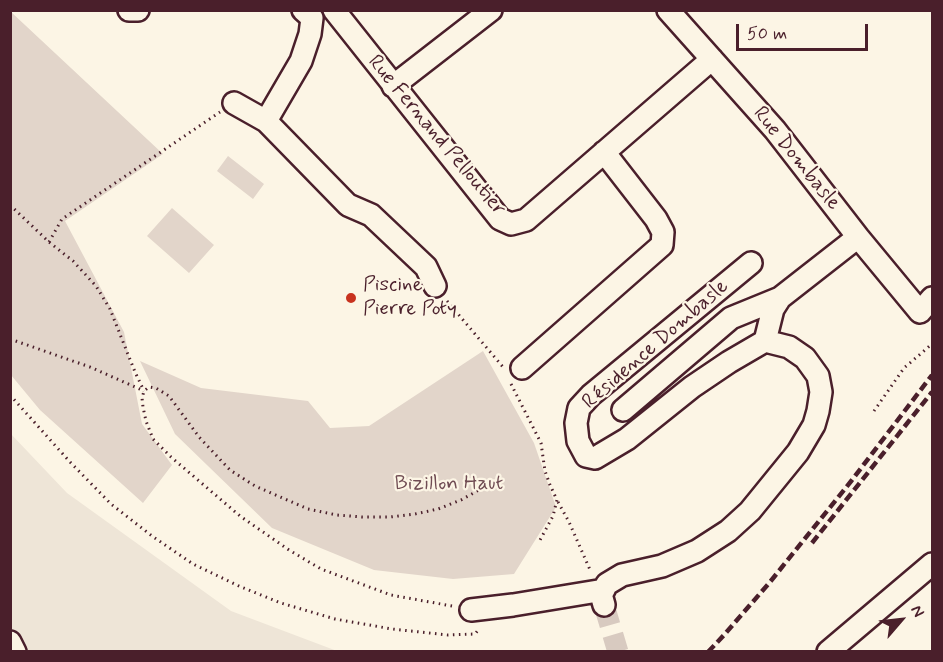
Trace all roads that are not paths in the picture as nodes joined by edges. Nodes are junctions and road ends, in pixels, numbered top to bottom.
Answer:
1 (129, 10) edge
2 (138, 10) edge
3 (491, 10) edge
4 (668, 10) edge
5 (320, 12) edge
6 (712, 59) junction
7 (393, 86) junction
8 (234, 103) road end
9 (266, 121) junction
10 (604, 152) junction
11 (858, 237) junction
12 (751, 263) dead end
13 (435, 286) road end
14 (780, 298) junction
15 (926, 305) edge
16 (765, 341) junction
17 (522, 368) dead end
18 (622, 410) dead end
19 (933, 564) edge
20 (471, 610) road end
21 (10, 642) edge
22 (15, 651) edge
23 (828, 651) edge

1 - 2 street
3 - 7 street
4 - 6 street, Rue Dombasle
5 - 7 street, Rue Fernand Pelloutier
5 - 9 street
6 - 10 street, Rue Fernand Pelloutier
6 - 11 street, Rue Dombasle
7 - 10 street, Rue Fernand Pelloutier
8 - 9 street
9 - 13 street
10 - 17 street
11 - 14 street
11 - 15 street, Rue Dombasle
12 - 16 street, Résidence Dombasle
14 - 16 street
14 - 18 street
16 - 20 street
19 - 23 street
21 - 22 street

